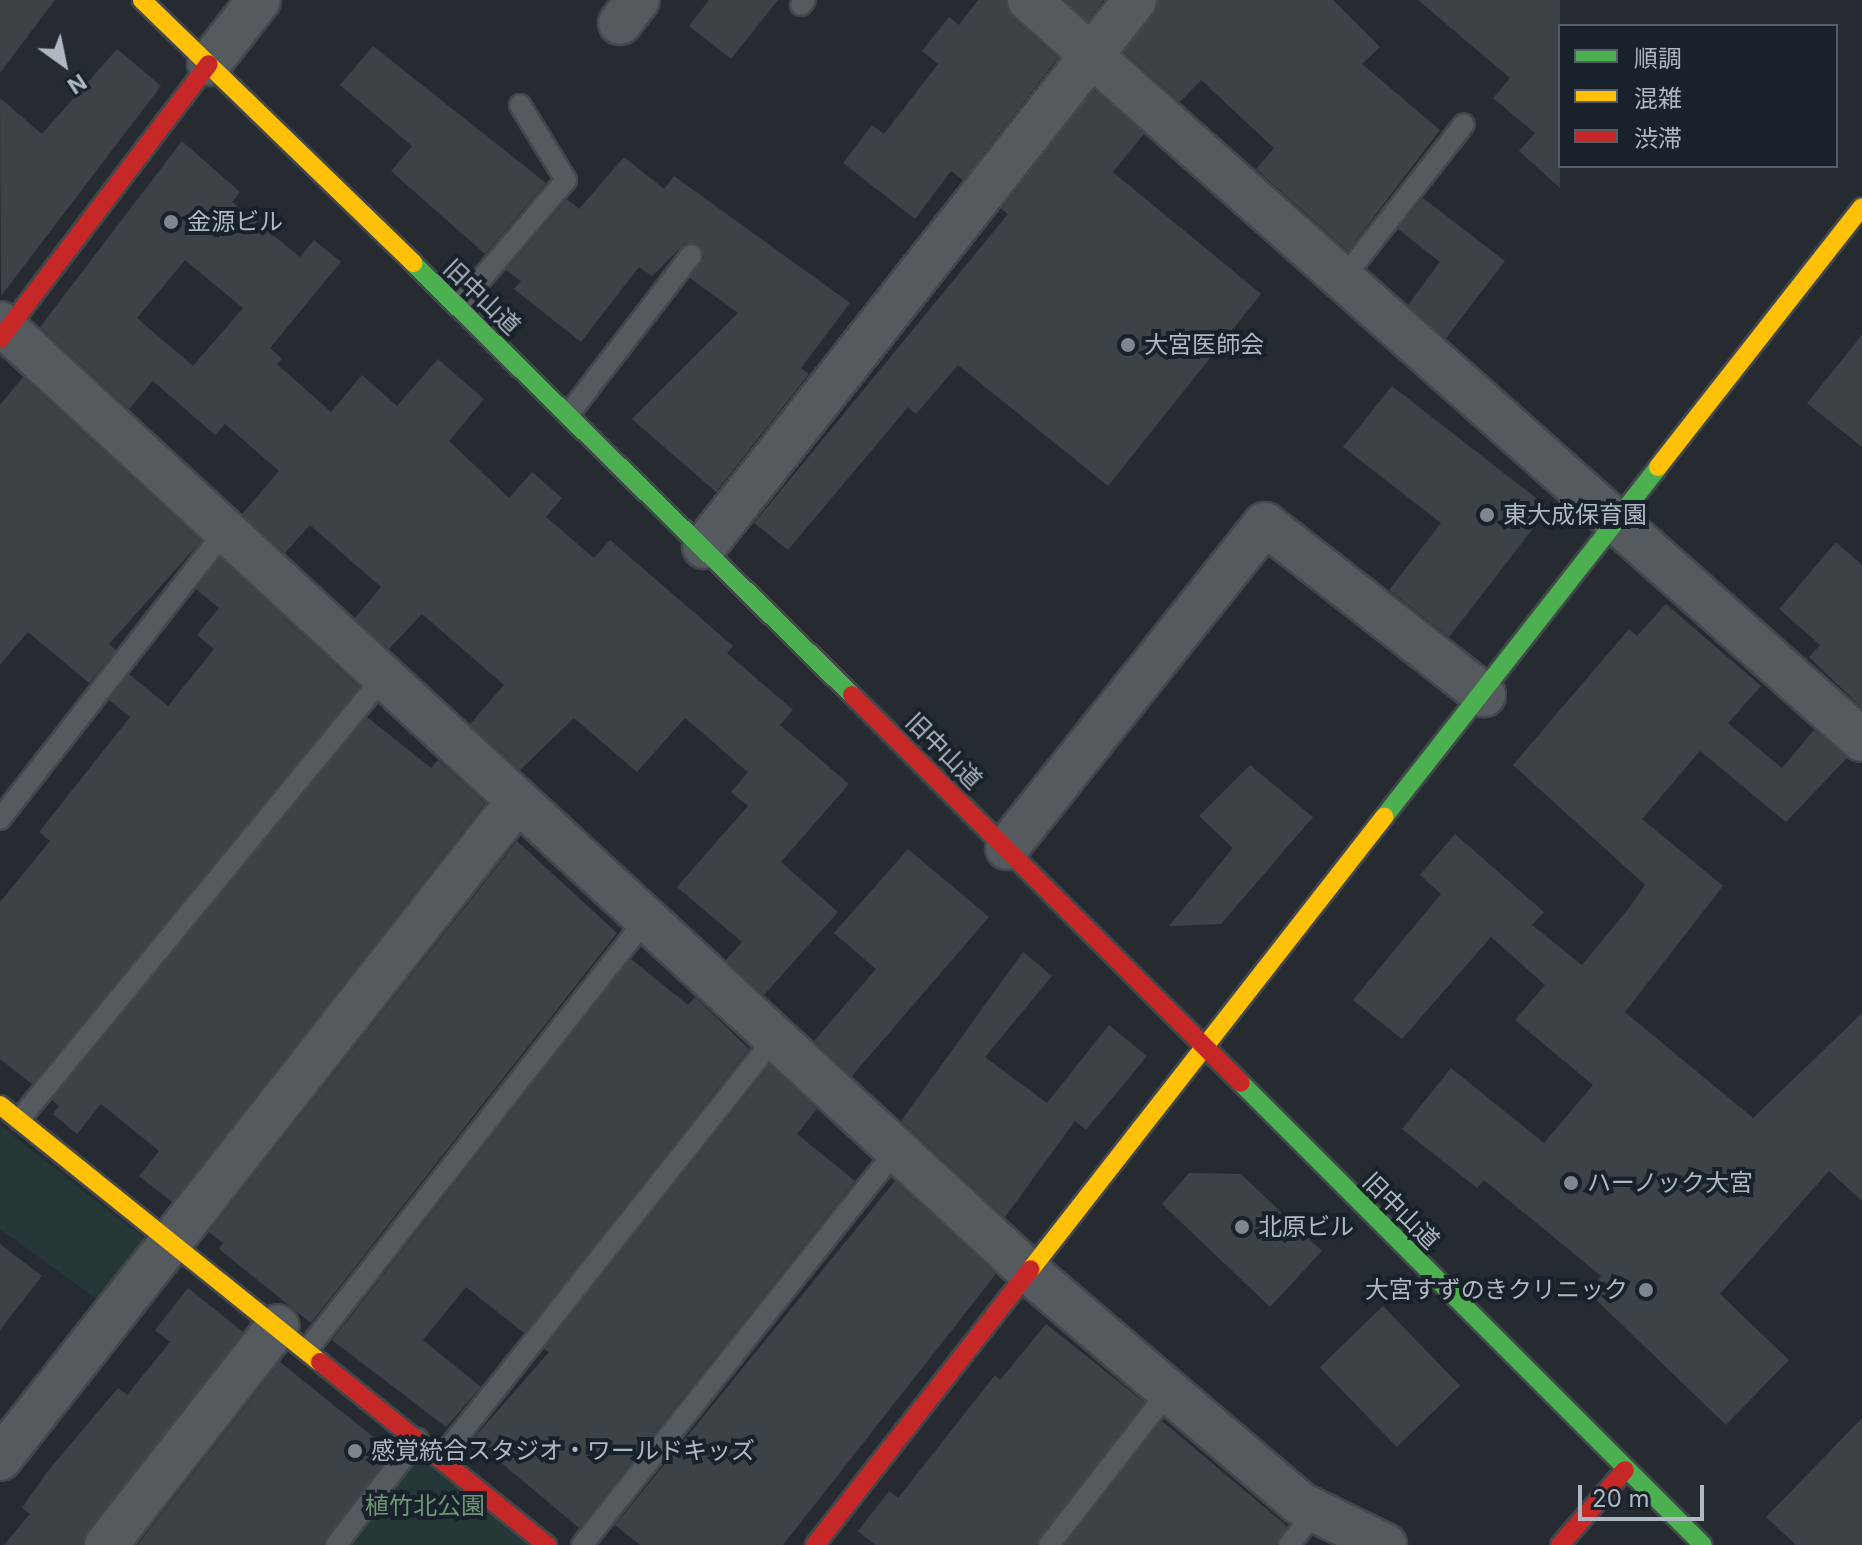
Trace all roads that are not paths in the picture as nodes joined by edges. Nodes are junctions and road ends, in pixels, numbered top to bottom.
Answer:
1 (142, 0) edge
2 (259, 0) edge
3 (1029, 0) edge
4 (1135, 0) edge
5 (1091, 57) junction
6 (209, 64) junction
7 (520, 105) dead end
8 (1464, 124) dead end
9 (1862, 207) edge
10 (691, 255) dead end
11 (1341, 281) junction
12 (458, 306) junction
13 (2, 331) edge
14 (568, 415) junction
15 (1616, 526) junction
16 (227, 528) junction
17 (704, 547) junction
18 (387, 673) junction
19 (1484, 695) junction
20 (1862, 740) edge
21 (515, 804) junction
22 (0, 819) edge
23 (1007, 848) junction
24 (644, 922) junction
25 (773, 1040) junction
26 (1203, 1046) junction
27 (0, 1105) edge
28 (19, 1120) junction
29 (895, 1152) junction
30 (173, 1239) junction
31 (1029, 1272) junction
32 (293, 1338) junction
33 (1169, 1391) junction
34 (418, 1439) junction
35 (441, 1458) junction
36 (0, 1459) edge
37 (1625, 1470) junction
38 (1316, 1511) junction
39 (106, 1545) edge
40 (336, 1545) edge
41 (547, 1545) edge
42 (582, 1545) edge
43 (815, 1545) edge
44 (1049, 1545) edge
45 (1289, 1545) edge
46 (1385, 1545) edge
47 (1560, 1545) edge
48 (1703, 1545) edge

1 - 6 street, 旧中山道
2 - 6 street
3 - 5 street
4 - 5 street
5 - 11 street
5 - 17 street
6 - 12 street, 旧中山道
6 - 13 street
7 - 12 lane
8 - 11 lane
9 - 15 street
10 - 14 lane
11 - 15 street
12 - 14 street, 旧中山道
13 - 16 street
14 - 17 street, 旧中山道
15 - 19 street
15 - 20 street
16 - 18 street
16 - 22 lane
17 - 23 street, 旧中山道
18 - 21 street
18 - 28 lane
19 - 23 street
19 - 26 street
21 - 24 street
21 - 30 street
23 - 26 street, 旧中山道
24 - 25 street
24 - 32 lane
25 - 29 street
25 - 35 lane
26 - 31 street
26 - 37 street, 旧中山道
27 - 28 street
28 - 30 street
29 - 31 street
29 - 42 lane
30 - 32 street
30 - 36 street
31 - 33 street
31 - 43 street
32 - 34 street
32 - 39 street
33 - 38 street
33 - 44 lane
34 - 35 street
34 - 40 lane
35 - 41 street
37 - 47 street
37 - 48 street, 旧中山道
38 - 45 lane
38 - 46 street

